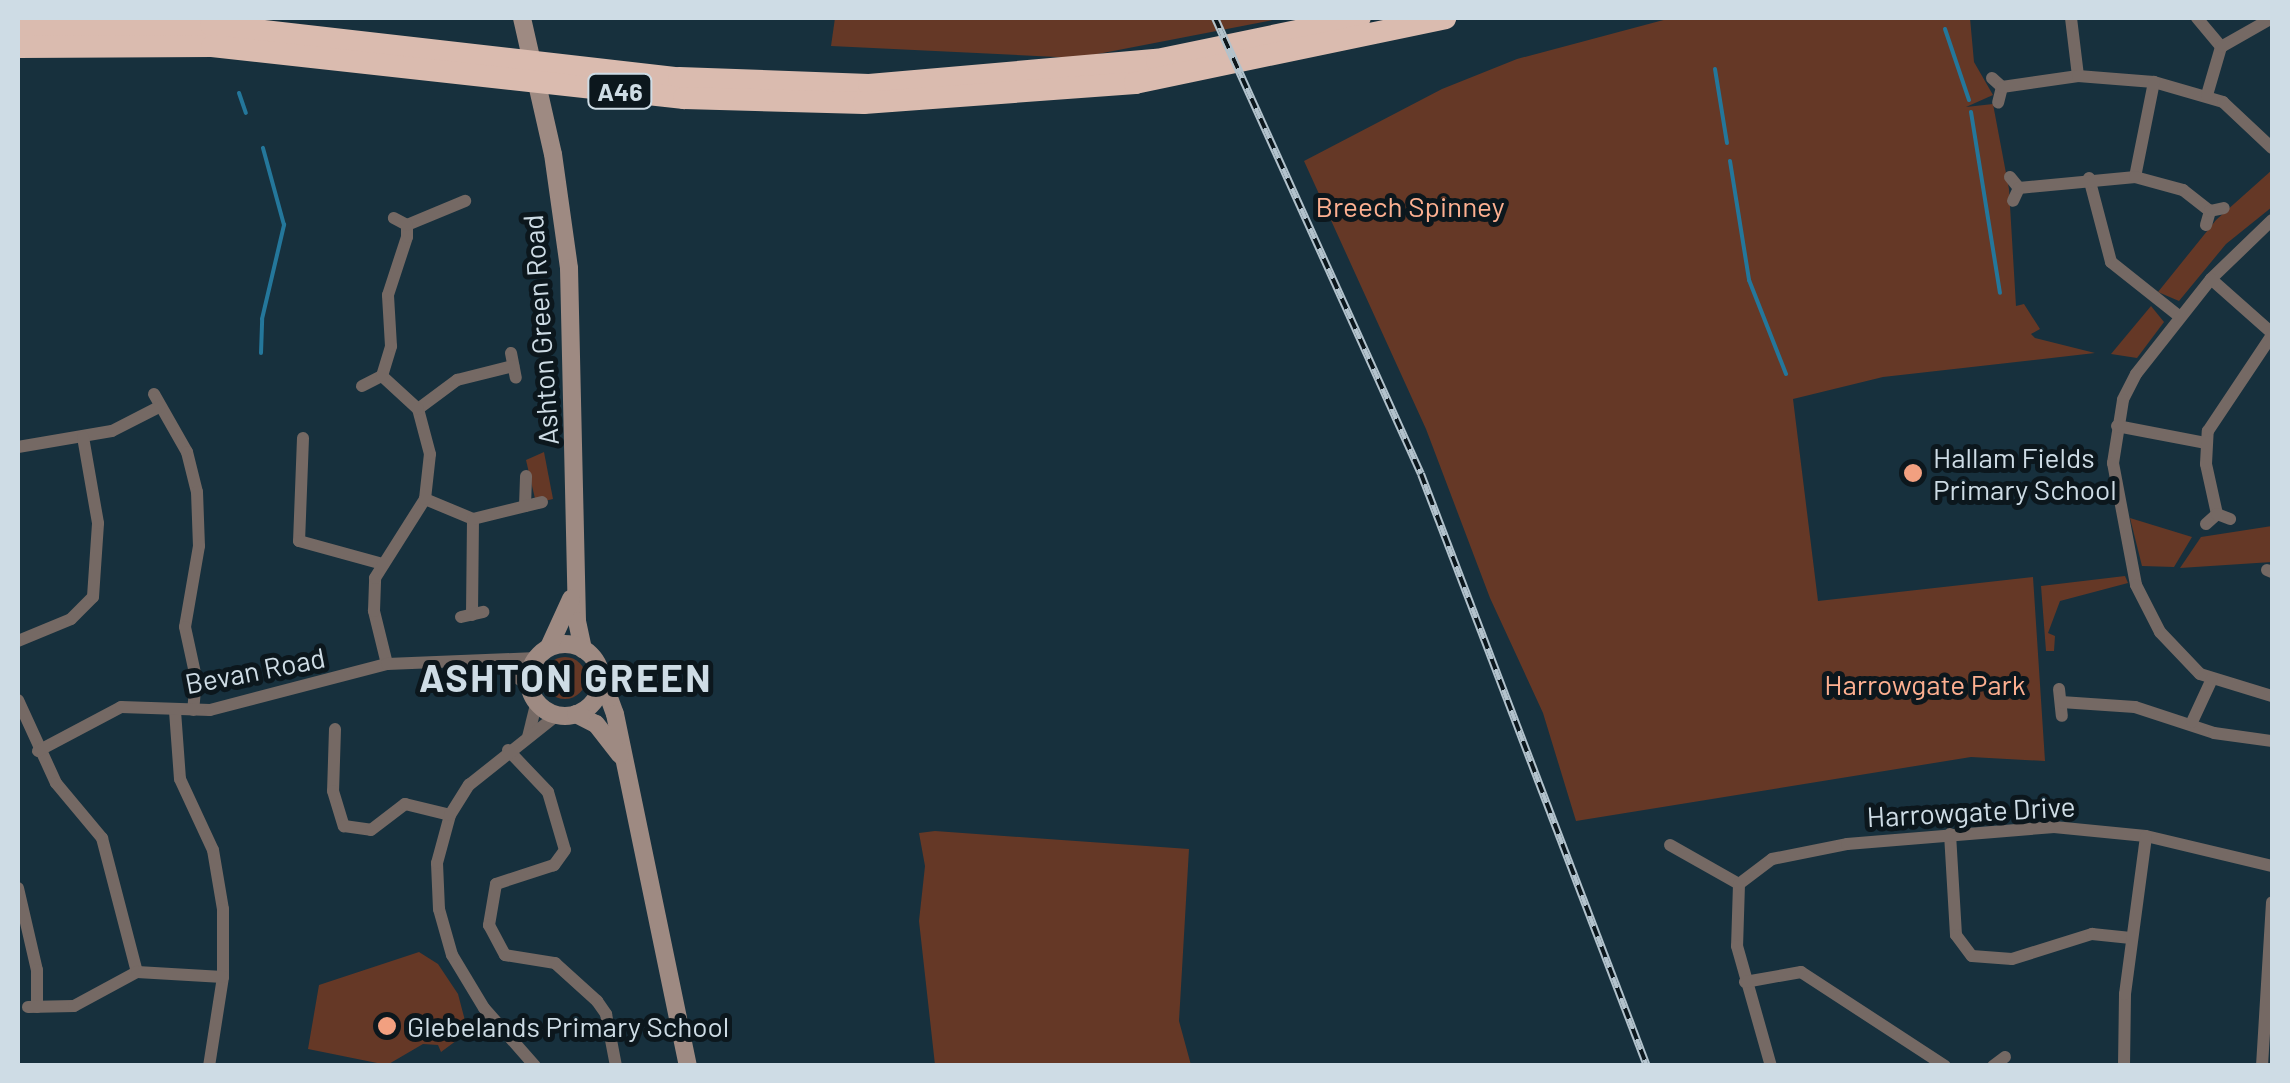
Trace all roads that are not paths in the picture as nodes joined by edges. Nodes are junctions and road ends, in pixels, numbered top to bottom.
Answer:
1 (1360, 18) edge
2 (1445, 18) edge
3 (2070, 18) edge
4 (2197, 18) edge
5 (2272, 18) edge
6 (522, 19) edge
7 (18, 26) edge
8 (18, 47) edge
9 (2221, 47) junction
10 (1245, 54) junction
11 (1218, 59) junction
12 (2078, 76) junction
13 (2154, 82) junction
14 (2206, 95) junction
15 (1998, 104) dead end
16 (2272, 148) edge
17 (2135, 177) junction
18 (2089, 178) junction
19 (2014, 189) dead end
20 (465, 201) dead end
21 (394, 218) dead end
22 (2272, 220) edge
23 (408, 225) junction
24 (2206, 226) dead end
25 (2211, 278) junction
26 (2179, 316) junction
27 (2272, 334) edge
28 (514, 366) dead end
29 (382, 376) junction
30 (362, 386) dead end
31 (418, 410) junction
32 (2117, 426) junction
33 (83, 437) junction
34 (303, 438) dead end
35 (2206, 443) junction
36 (18, 447) edge
37 (526, 476) dead end
38 (426, 499) junction
39 (542, 502) dead end
40 (525, 506) junction
41 (473, 519) junction
42 (2218, 519) dead end
43 (379, 564) junction
44 (576, 584) junction
45 (472, 615) dead end
46 (18, 641) edge
47 (583, 649) junction
48 (543, 653) junction
49 (490, 660) junction
50 (387, 664) junction
51 (601, 676) junction
52 (2212, 680) junction
53 (533, 694) junction
54 (2272, 694) edge
55 (18, 700) edge
56 (2061, 703) dead end
57 (193, 710) junction
58 (175, 711) junction
59 (576, 714) junction
60 (557, 715) junction
61 (2192, 722) junction
62 (335, 729) dead end
63 (528, 737) junction
64 (2272, 741) edge
65 (508, 750) junction
66 (38, 751) junction
67 (623, 759) junction
68 (450, 816) junction
69 (1950, 834) junction
70 (2146, 836) junction
71 (1668, 844) dead end
72 (2272, 866) edge
73 (1739, 884) junction
74 (18, 888) edge
75 (2272, 902) edge
76 (2131, 938) junction
77 (137, 972) junction
78 (223, 977) junction
79 (1745, 982) junction
80 (534, 1065) edge
81 (210, 1066) edge
82 (616, 1066) edge
83 (688, 1066) edge
84 (1771, 1066) edge
85 (1945, 1066) edge
86 (2124, 1066) edge
87 (2262, 1066) edge

1 - 10 highway, A46
2 - 10 highway, A46
3 - 12 street
4 - 9 street
5 - 9 street
6 - 44 street, Ashton Green Road
7 - 11 highway, A46
8 - 11 highway, A46
9 - 14 street
10 - 11 highway, A46
12 - 13 street
12 - 15 street
13 - 14 street
13 - 17 street
14 - 16 street
17 - 18 street
17 - 24 street
18 - 19 street
18 - 26 street
20 - 23 street
21 - 23 street
22 - 25 street
23 - 29 street
25 - 26 street
25 - 27 street
26 - 32 street
27 - 35 street
28 - 31 street
29 - 30 street
29 - 31 street
31 - 38 street
32 - 35 street
32 - 52 street
33 - 36 street
33 - 46 street
33 - 57 street
34 - 43 street
35 - 42 street
37 - 40 street
38 - 41 street
38 - 43 street
39 - 40 street
40 - 41 street
41 - 45 street
43 - 50 street
44 - 47 street, Ashton Green Road
44 - 48 street, Ashton Green Road
47 - 48 street
47 - 51 street, Ashton Green Road
48 - 49 street, Bevan Road
48 - 53 street, Ashton Green Road
49 - 50 street, Bevan Road
49 - 53 street
50 - 57 street, Bevan Road
51 - 59 street
51 - 67 street, Ashton Green Road
52 - 54 street
52 - 61 street
53 - 60 street
53 - 63 street
55 - 66 street
56 - 61 street
57 - 58 street, Bevan Road
58 - 66 street, Bevan Road
58 - 78 street
59 - 60 street
59 - 67 street, Ashton Green Road
60 - 63 street
61 - 64 street
62 - 68 street
63 - 65 street
65 - 68 street
65 - 82 street
66 - 77 street
67 - 83 street, Ashton Green Road
68 - 80 street
69 - 70 street, Harrowgate Drive
69 - 73 street, Harrowgate Drive
69 - 76 street
70 - 72 street, Harrowgate Drive
70 - 76 street
71 - 73 street
73 - 79 street
74 - 77 street
75 - 87 street
76 - 86 street
77 - 78 street
78 - 81 street
79 - 84 street
79 - 85 street

